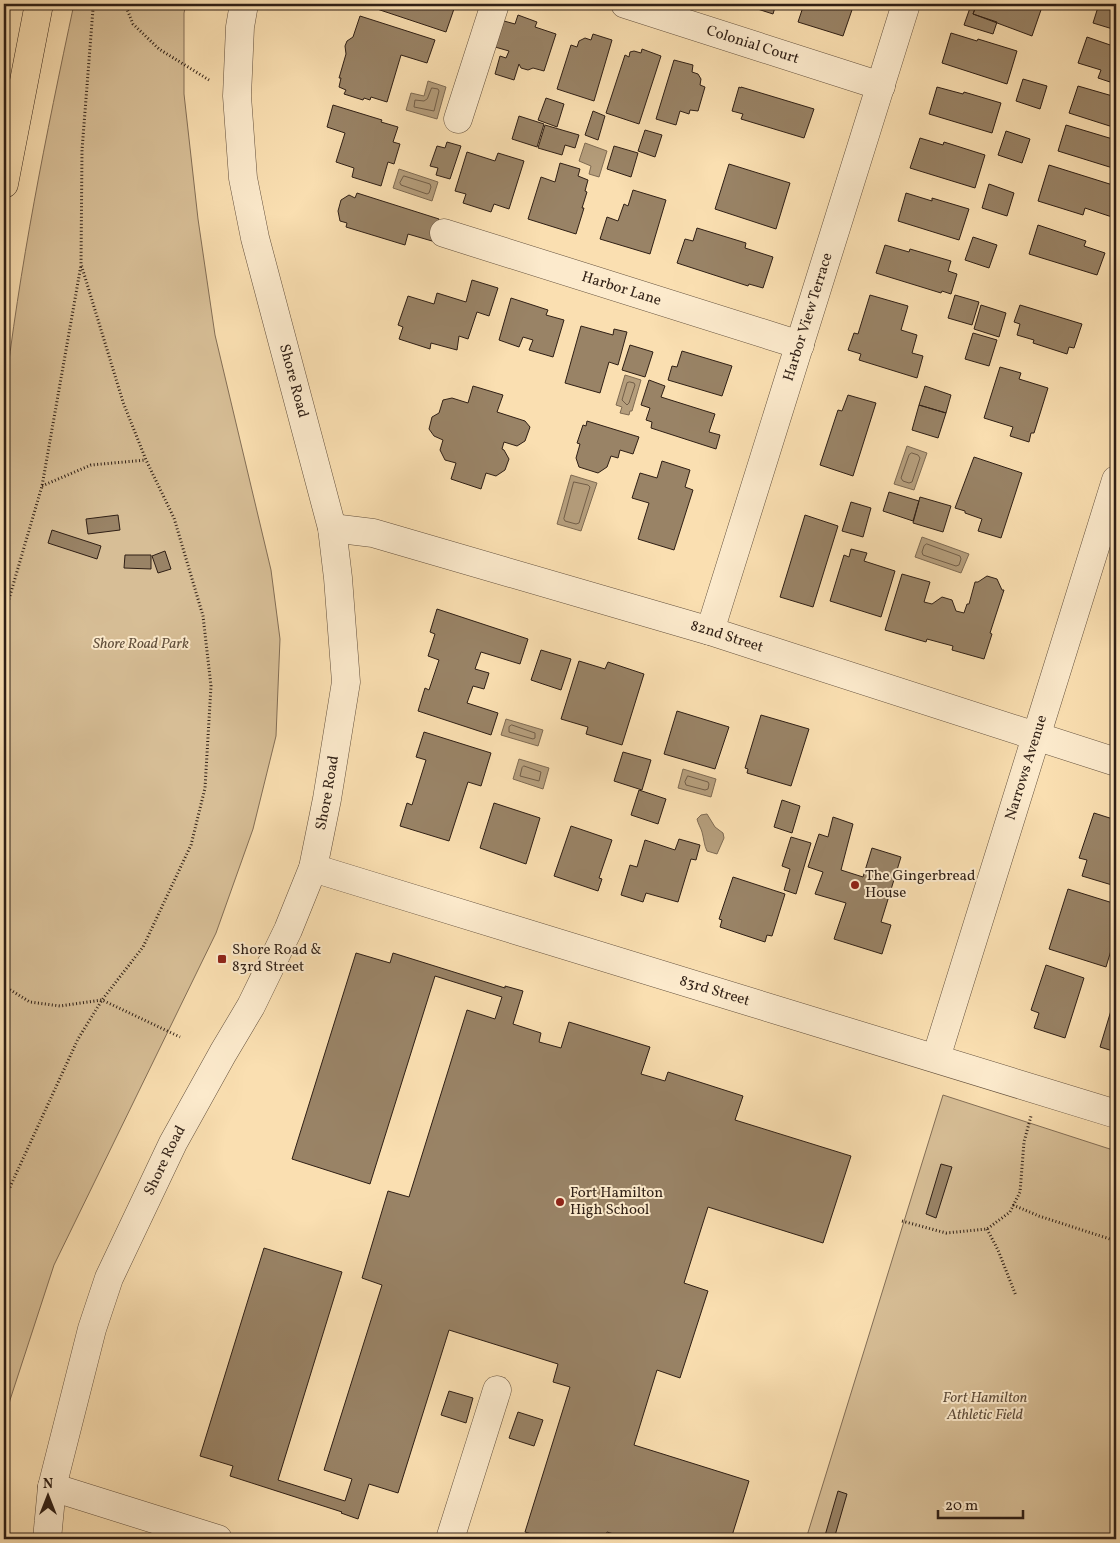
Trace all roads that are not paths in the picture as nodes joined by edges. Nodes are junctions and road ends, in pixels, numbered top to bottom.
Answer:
1 (39, 4) edge
2 (244, 4) edge
3 (495, 4) edge
4 (625, 4) edge
5 (906, 4) edge
6 (881, 86) junction
7 (458, 120) dead end
8 (4, 184) edge
9 (444, 232) dead end
10 (800, 345) junction
11 (1116, 480) edge
12 (332, 528) junction
13 (710, 631) junction
14 (1036, 737) junction
15 (1116, 762) edge
16 (313, 868) junction
17 (936, 1058) junction
18 (1116, 1114) edge
19 (497, 1390) dead end
20 (52, 1487) junction
21 (47, 1539) edge
22 (218, 1539) edge
23 (450, 1539) edge

1 - 8 highway
2 - 12 street, Shore Road
3 - 7 street
4 - 6 street, Colonial Court
5 - 6 street, Harbor View Terrace
6 - 10 street, Harbor View Terrace
9 - 10 street, Harbor Lane
10 - 13 street, Harbor View Terrace
11 - 14 street, Narrows Avenue
12 - 13 street, 82nd Street
12 - 16 street, Shore Road
13 - 14 street, 82nd Street
14 - 15 street, 82nd Street
14 - 17 street, Narrows Avenue
16 - 17 street, 83rd Street
16 - 20 street, Shore Road
17 - 18 street, 83rd Street
19 - 23 street
20 - 21 street, Shore Road
20 - 22 street

